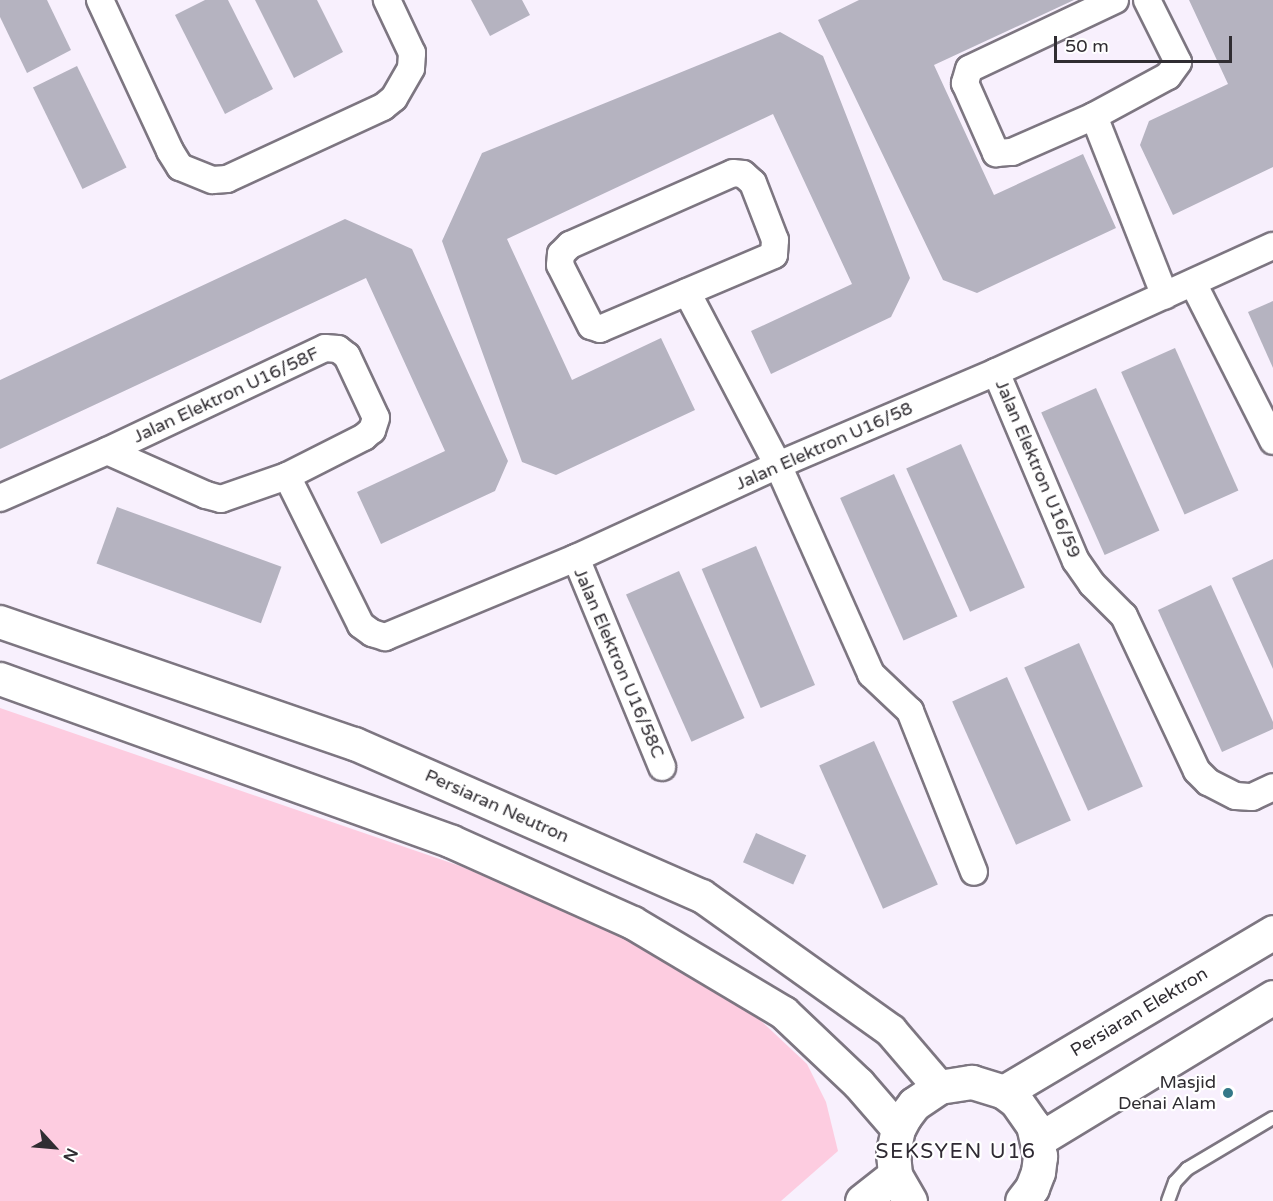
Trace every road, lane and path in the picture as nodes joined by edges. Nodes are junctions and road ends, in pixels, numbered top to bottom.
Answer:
1 (100, 0) edge
2 (387, 0) edge
3 (1115, 0) edge
4 (1147, 0) edge
5 (1094, 116) junction
6 (1273, 246) edge
7 (1193, 284) junction
8 (687, 292) junction
9 (1165, 296) junction
10 (996, 372) junction
11 (1273, 441) edge
12 (107, 451) junction
13 (778, 465) junction
14 (287, 476) junction
15 (0, 498) edge
16 (576, 558) junction
17 (0, 622) edge
18 (0, 679) edge
19 (662, 767) dead end
20 (1273, 787) edge
21 (974, 872) dead end
22 (1273, 932) edge
23 (1273, 997) edge
24 (939, 1087) junction
25 (1004, 1092) junction
26 (1273, 1118) edge
27 (898, 1130) junction
28 (1038, 1140) junction
29 (903, 1188) edge
30 (1031, 1197) edge
31 (862, 1201) edge
32 (1168, 1201) edge

1 - 2 street
3 - 5 street
4 - 5 street
5 - 9 street
6 - 7 street, Jalan Elektron U16/58
7 - 9 street, Jalan Elektron U16/58
7 - 11 street
8 - 8 street
8 - 13 street
9 - 10 street, Jalan Elektron U16/58
10 - 13 street, Jalan Elektron U16/58
10 - 20 street, Jalan Elektron U16/59
12 - 14 street, Jalan Elektron U16/58F
12 - 14 street, Jalan Elektron U16/58F
12 - 15 street, Jalan Elektron U16/58F
13 - 16 street, Jalan Elektron U16/58
13 - 21 street
14 - 16 street, Jalan Elektron U16/58
16 - 19 street, Jalan Elektron U16/58C
17 - 24 street, Persiaran Neutron
18 - 27 street
22 - 25 main road, Persiaran Elektron
23 - 28 main road
24 - 25 main road
24 - 27 main road
25 - 28 main road
26 - 32 lane
27 - 29 main road
28 - 30 main road
29 - 31 main road

